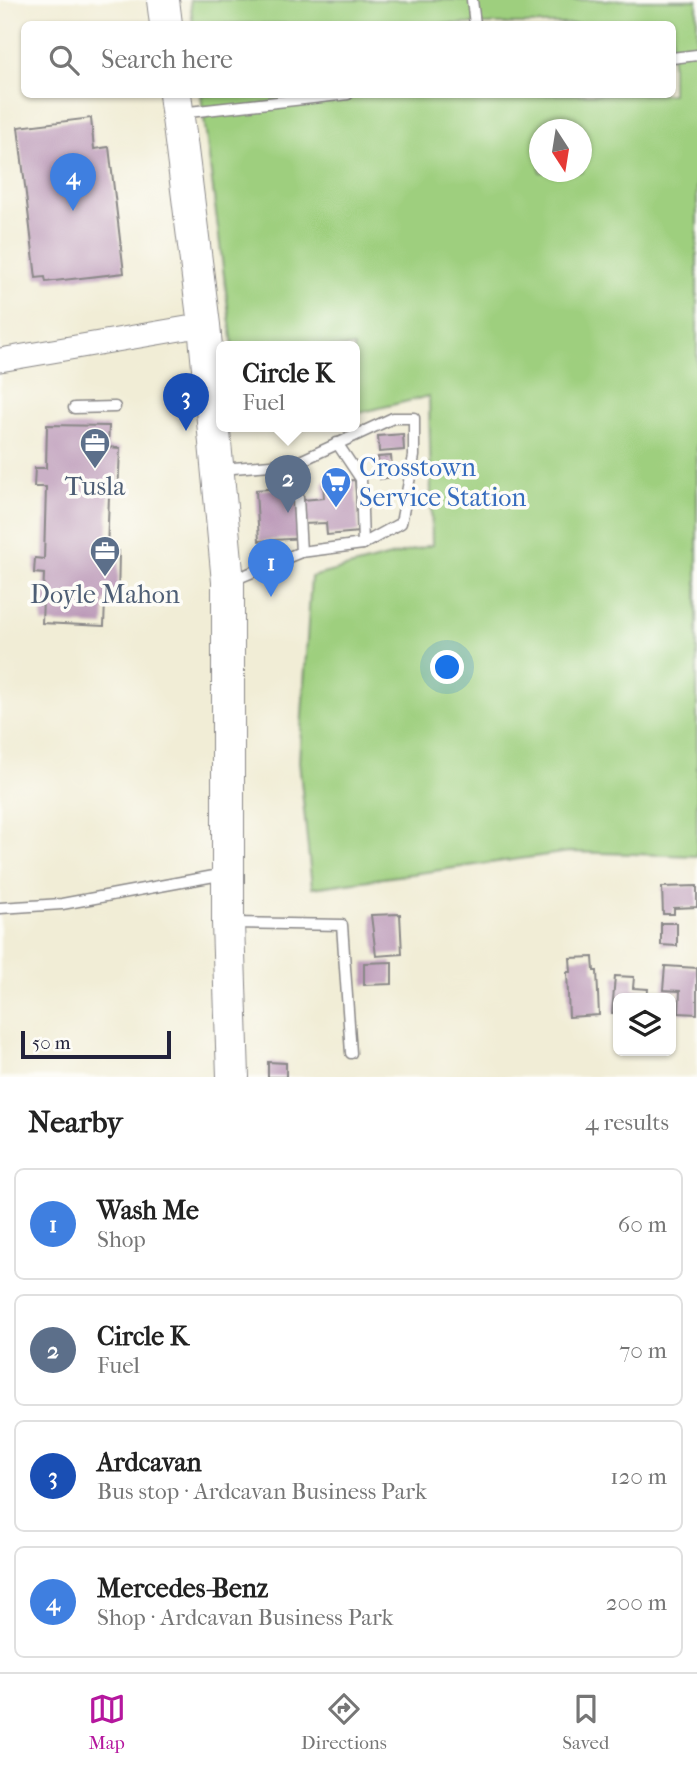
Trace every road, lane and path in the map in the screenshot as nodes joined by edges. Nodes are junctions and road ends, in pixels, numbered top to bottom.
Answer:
1 (163, 0) edge
2 (472, 0) edge
3 (166, 21) edge
4 (475, 21) edge
5 (697, 55) edge
6 (676, 58) edge
7 (279, 98) edge
8 (176, 104) edge
9 (204, 325) junction
10 (0, 360) edge
11 (115, 407) dead end
12 (74, 408) dead end
13 (337, 443) junction
14 (296, 463) junction
15 (218, 469) junction
16 (363, 544) junction
17 (302, 552) junction
18 (228, 582) junction
19 (228, 874) junction
20 (0, 908) edge
21 (228, 923) junction
22 (352, 1053) dead end
23 (233, 1077) edge

1 - 3 main road
2 - 4 lane
5 - 6 lane
7 - 8 lane
8 - 9 main road
9 - 10 street
9 - 15 main road
11 - 12 lane
13 - 14 lane
13 - 16 lane
13 - 16 lane
14 - 15 lane
14 - 17 lane
15 - 18 main road
16 - 17 lane
17 - 18 lane
18 - 19 main road
19 - 20 lane
19 - 21 main road
21 - 22 lane
21 - 23 main road

